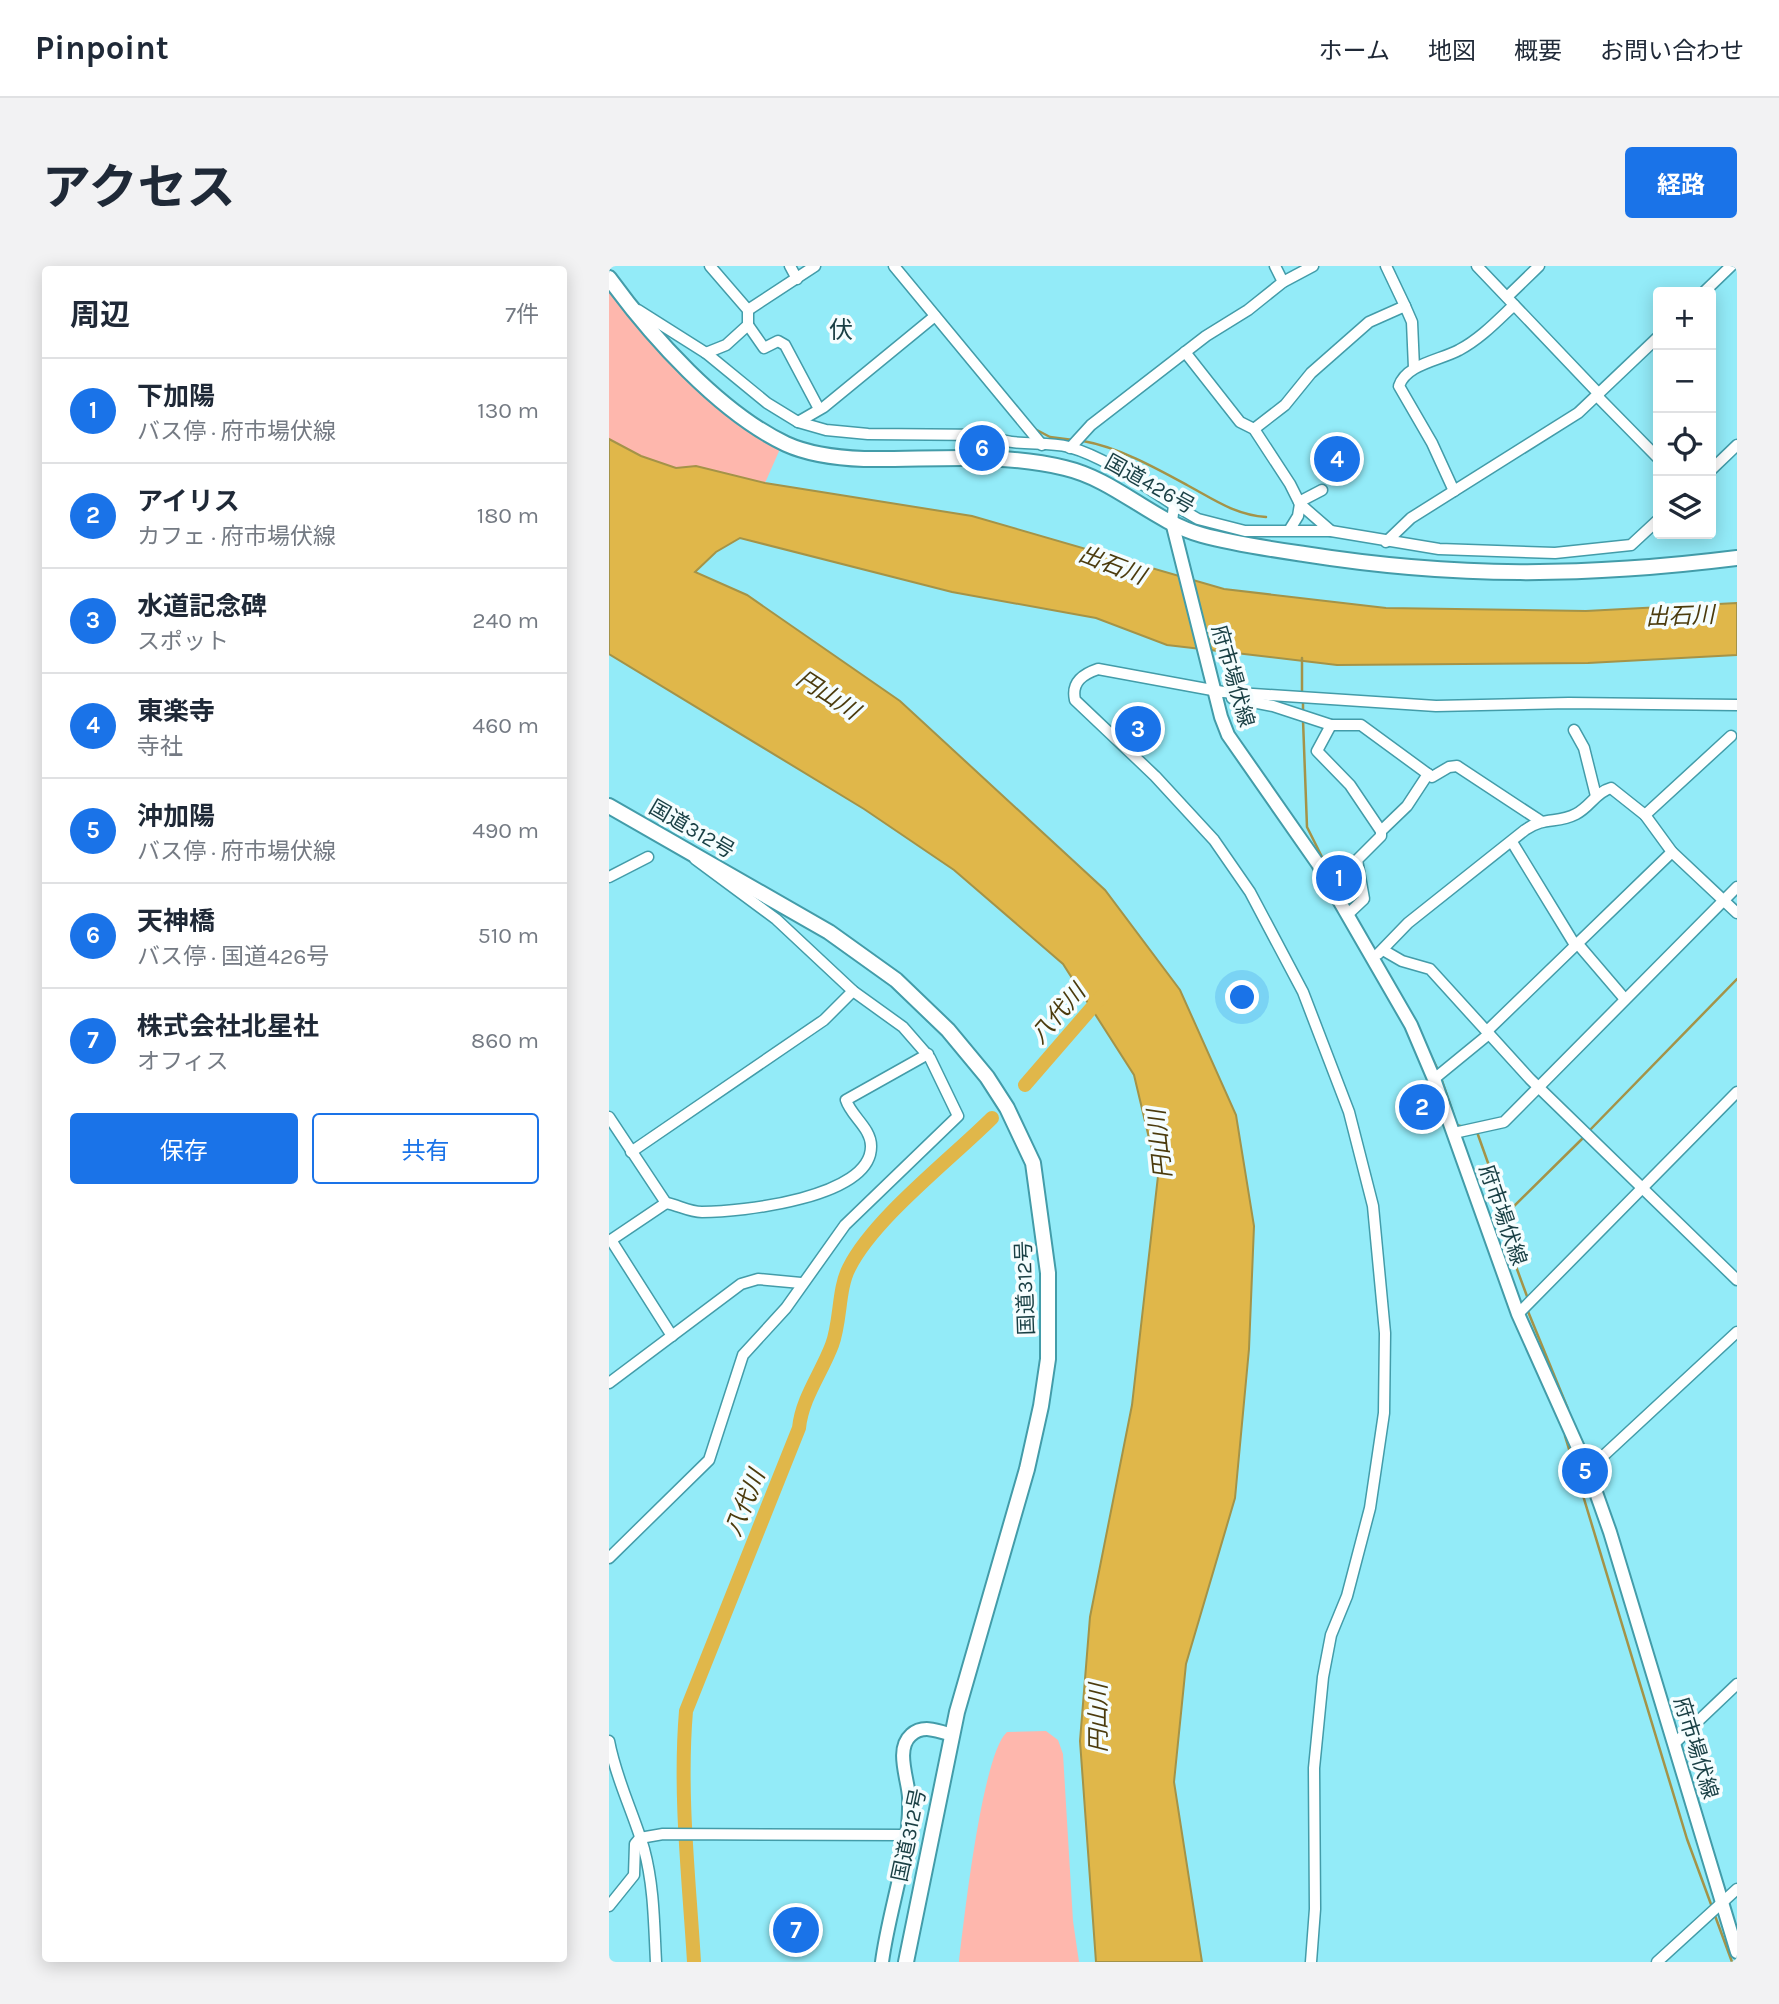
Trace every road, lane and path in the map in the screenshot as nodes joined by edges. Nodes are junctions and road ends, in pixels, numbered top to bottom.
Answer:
1 (710, 266) edge
2 (790, 266) edge
3 (815, 266) edge
4 (894, 266) edge
5 (1275, 266) edge
6 (1313, 266) edge
7 (1386, 266) edge
8 (1477, 266) edge
9 (1539, 266) edge
10 (1731, 266) edge
11 (609, 278) edge
12 (797, 279) junction
13 (1283, 282) junction
14 (1709, 287) edge
15 (1511, 301) junction
16 (631, 306) junction
17 (1405, 306) junction
18 (748, 310) junction
19 (935, 316) junction
20 (748, 325) junction
21 (1653, 342) edge
22 (1185, 352) junction
23 (706, 354) junction
24 (1414, 368) junction
25 (1598, 395) junction
26 (819, 409) junction
27 (798, 422) junction
28 (1254, 429) junction
29 (1042, 445) junction
30 (1737, 445) edge
31 (1070, 448) junction
32 (1653, 453) edge
33 (1716, 465) edge
34 (1322, 490) dead end
35 (1454, 491) junction
36 (1299, 503) junction
37 (1174, 505) junction
38 (1172, 522) junction
39 (1653, 525) edge
40 (1290, 529) junction
41 (1331, 531) junction
42 (1385, 542) junction
43 (1737, 558) edge
44 (1216, 687) junction
45 (1737, 705) edge
46 (1331, 725) junction
47 (1574, 730) dead end
48 (1731, 736) dead end
49 (1428, 774) junction
50 (1596, 796) junction
51 (609, 806) edge
52 (1645, 815) junction
53 (1539, 820) junction
54 (1381, 831) junction
55 (1512, 842) junction
56 (1672, 852) junction
57 (693, 854) junction
58 (648, 857) dead end
59 (609, 877) edge
60 (1737, 887) edge
61 (1723, 900) junction
62 (1737, 913) edge
63 (1347, 915) junction
64 (1576, 944) junction
65 (1377, 954) junction
66 (853, 991) junction
67 (1624, 998) junction
68 (1488, 1032) junction
69 (928, 1054) junction
70 (1434, 1079) junction
71 (1539, 1087) junction
72 (1736, 1095) edge
73 (609, 1117) edge
74 (1454, 1133) junction
75 (631, 1152) junction
76 (1643, 1188) junction
77 (666, 1203) junction
78 (1737, 1280) edge
79 (801, 1283) junction
80 (1518, 1314) junction
81 (1737, 1332) edge
82 (672, 1336) junction
83 (609, 1383) edge
84 (1588, 1470) junction
85 (609, 1558) edge
86 (1737, 1684) edge
87 (952, 1735) junction
88 (609, 1741) edge
89 (1675, 1744) junction
90 (906, 1835) junction
91 (640, 1838) junction
92 (1737, 1889) edge
93 (1723, 1902) junction
94 (609, 1906) edge
95 (1737, 1952) edge
96 (656, 1962) edge
97 (882, 1962) edge
98 (907, 1962) edge
99 (1311, 1962) edge
100 (1657, 1962) edge

1 - 18 street
2 - 12 street
3 - 12 street
4 - 19 street
5 - 13 street
6 - 13 street
7 - 17 street
8 - 15 street
9 - 15 street
10 - 14 street
11 - 16 highway, 国道426号
12 - 18 street
13 - 22 street
15 - 24 street
15 - 25 street
16 - 23 street
16 - 38 highway, 国道426号
17 - 24 street
17 - 28 street
18 - 20 street
19 - 26 street
19 - 29 street
20 - 23 street
20 - 26 street
21 - 25 street
22 - 28 street
22 - 31 street
23 - 27 street
24 - 35 street
25 - 32 street
25 - 35 street
26 - 27 street
27 - 29 street
28 - 36 street
29 - 31 street
30 - 33 street
31 - 37 street
34 - 36 street
35 - 42 street
36 - 40 street
36 - 41 street
37 - 38 street
37 - 40 street
38 - 43 highway, 国道426号
38 - 44 main road, 府市場伏線
39 - 42 street
40 - 41 street
41 - 42 street
44 - 45 street
44 - 46 street
44 - 63 main road, 府市場伏線
44 - 99 street
46 - 49 street
46 - 54 street
47 - 50 street
48 - 52 street
49 - 53 street
49 - 54 street
50 - 52 street
50 - 53 street
51 - 57 highway, 国道312号
52 - 56 street
53 - 55 street
54 - 63 street
55 - 64 street
55 - 65 street
56 - 61 street
56 - 64 street
57 - 66 street
57 - 87 highway, 国道312号
58 - 59 street
60 - 61 street
61 - 62 street
61 - 67 street
63 - 65 main road, 府市場伏線
64 - 67 street
64 - 68 street
65 - 68 street
65 - 70 main road, 府市場伏線
66 - 69 street
66 - 75 street
67 - 71 street
68 - 70 street
68 - 71 street
69 - 77 street
69 - 79 street
70 - 74 main road, 府市場伏線
71 - 74 street
71 - 76 street
72 - 76 street
73 - 75 street
74 - 80 main road, 府市場伏線
75 - 77 street
76 - 78 street
76 - 80 street
77 - 82 street
79 - 82 street
79 - 85 street
80 - 84 main road, 府市場伏線
81 - 84 street
82 - 83 street
84 - 89 main road, 府市場伏線
86 - 89 street
87 - 90 main road
87 - 98 highway, 国道312号
88 - 91 street
89 - 93 main road, 府市場伏線
90 - 91 street
90 - 97 main road
91 - 94 street
91 - 96 street
92 - 93 street
93 - 95 main road, 府市場伏線
93 - 100 street

